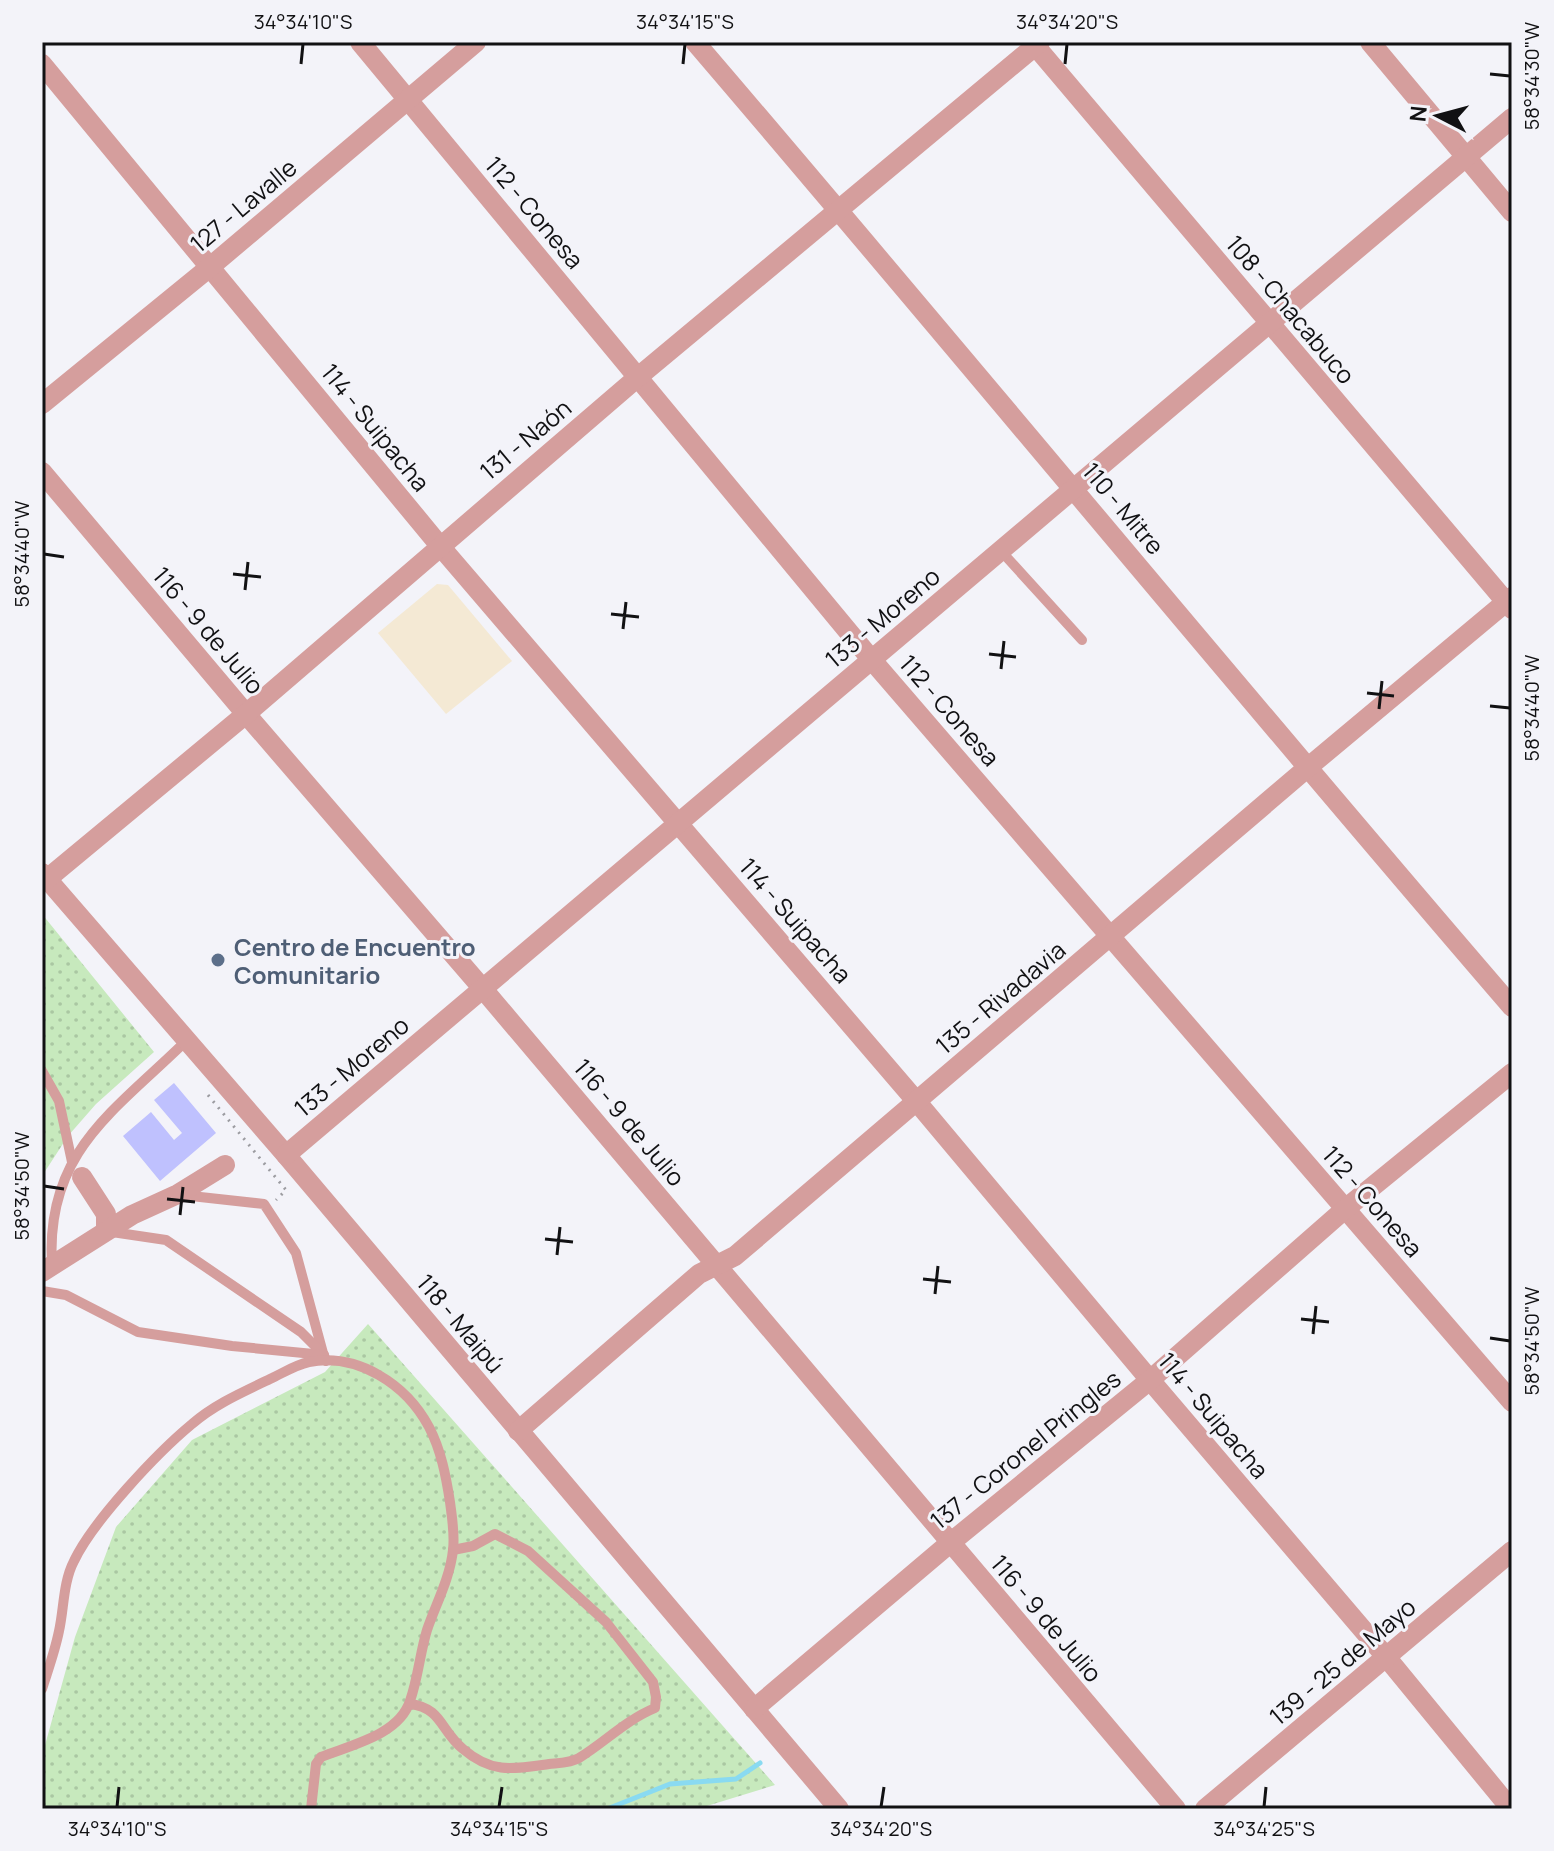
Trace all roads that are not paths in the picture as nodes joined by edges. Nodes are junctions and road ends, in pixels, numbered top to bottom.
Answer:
1 (360, 42) edge
2 (476, 42) edge
3 (695, 42) edge
4 (1370, 42) edge
5 (1036, 43) edge
6 (42, 64) edge
7 (408, 100) junction
8 (1512, 118) edge
9 (1465, 157) junction
10 (839, 210) junction
11 (1512, 212) edge
12 (210, 267) junction
13 (1268, 322) junction
14 (638, 377) junction
15 (42, 404) edge
16 (42, 472) edge
17 (1075, 489) junction
18 (440, 546) junction
19 (1001, 551) junction
20 (1510, 603) edge
21 (1082, 640) dead end
22 (871, 659) junction
23 (246, 714) junction
24 (1306, 769) junction
25 (678, 824) junction
26 (44, 878) edge
27 (1111, 938) junction
28 (483, 989) junction
29 (1512, 1007) edge
30 (187, 1040) junction
31 (42, 1071) edge
32 (1512, 1073) edge
33 (917, 1102) junction
34 (286, 1155) junction
35 (225, 1165) dead end
36 (77, 1169) junction
37 (178, 1194) junction
38 (1345, 1209) junction
39 (106, 1231) junction
40 (718, 1266) junction
41 (47, 1269) edge
42 (42, 1291) edge
43 (325, 1358) junction
44 (1150, 1380) junction
45 (1512, 1402) edge
46 (518, 1431) junction
47 (950, 1543) junction
48 (453, 1550) junction
49 (1512, 1551) edge
50 (1387, 1658) junction
51 (42, 1689) edge
52 (410, 1704) junction
53 (754, 1709) junction
54 (311, 1809) edge
55 (839, 1809) edge
56 (1176, 1809) edge
57 (1205, 1809) edge
58 (1511, 1809) edge

1 - 7 street, 112 - Conesa
2 - 7 street, 127 - Lavalle
3 - 10 street, 110 - Mitre
4 - 9 street
5 - 10 street, 131 - Naón
5 - 13 street, 108 - Chacabuco
6 - 12 street, 114 - Suipacha
7 - 12 street, 127 - Lavalle
7 - 14 street, 112 - Conesa
8 - 9 street, 133 - Moreno
9 - 11 street
9 - 13 street, 133 - Moreno
10 - 14 street, 131 - Naón
10 - 17 street, 110 - Mitre
12 - 15 street, 127 - Lavalle
12 - 18 street, 114 - Suipacha
13 - 17 street, 133 - Moreno
13 - 20 street, 108 - Chacabuco
14 - 18 street, 131 - Naón
14 - 22 street, 112 - Conesa
16 - 23 street, 116 - 9 de Julio
17 - 19 street, 133 - Moreno
17 - 24 street, 110 - Mitre
18 - 23 street, 131 - Naón
18 - 25 street, 114 - Suipacha
19 - 21 lane
19 - 22 street, 133 - Moreno
20 - 24 street, 135 - Rivadavia
22 - 25 street, 133 - Moreno
22 - 27 street, 112 - Conesa
23 - 26 street, 131 - Naón
23 - 28 street, 116 - 9 de Julio
24 - 27 street, 135 - Rivadavia
24 - 29 street, 110 - Mitre
25 - 28 street, 133 - Moreno
25 - 33 street, 114 - Suipacha
26 - 30 street, 118 - Maipú
27 - 33 street, 135 - Rivadavia
27 - 38 street, 112 - Conesa
28 - 34 street, 133 - Moreno
28 - 40 street, 116 - 9 de Julio
30 - 34 street, 118 - Maipú
30 - 36 lane
31 - 36 lane
32 - 38 street, 137 - Coronel Pringles
33 - 40 street, 135 - Rivadavia
33 - 44 street, 114 - Suipacha
34 - 46 street, 118 - Maipú
35 - 37 street
36 - 39 street
36 - 41 lane
37 - 39 street
37 - 43 lane
38 - 44 street, 137 - Coronel Pringles
38 - 45 street, 112 - Conesa
39 - 41 street
39 - 43 lane
40 - 46 street, 135 - Rivadavia
40 - 47 street, 116 - 9 de Julio
42 - 43 lane
43 - 48 lane
43 - 51 lane
44 - 47 street, 137 - Coronel Pringles
44 - 50 street, 114 - Suipacha
46 - 53 street, 118 - Maipú
47 - 53 street, 137 - Coronel Pringles
47 - 56 street, 116 - 9 de Julio
48 - 52 lane
48 - 52 lane
49 - 50 street, 139 - 25 de Mayo
50 - 57 street, 139 - 25 de Mayo
50 - 58 street, 114 - Suipacha
52 - 54 lane
53 - 55 street, 118 - Maipú

